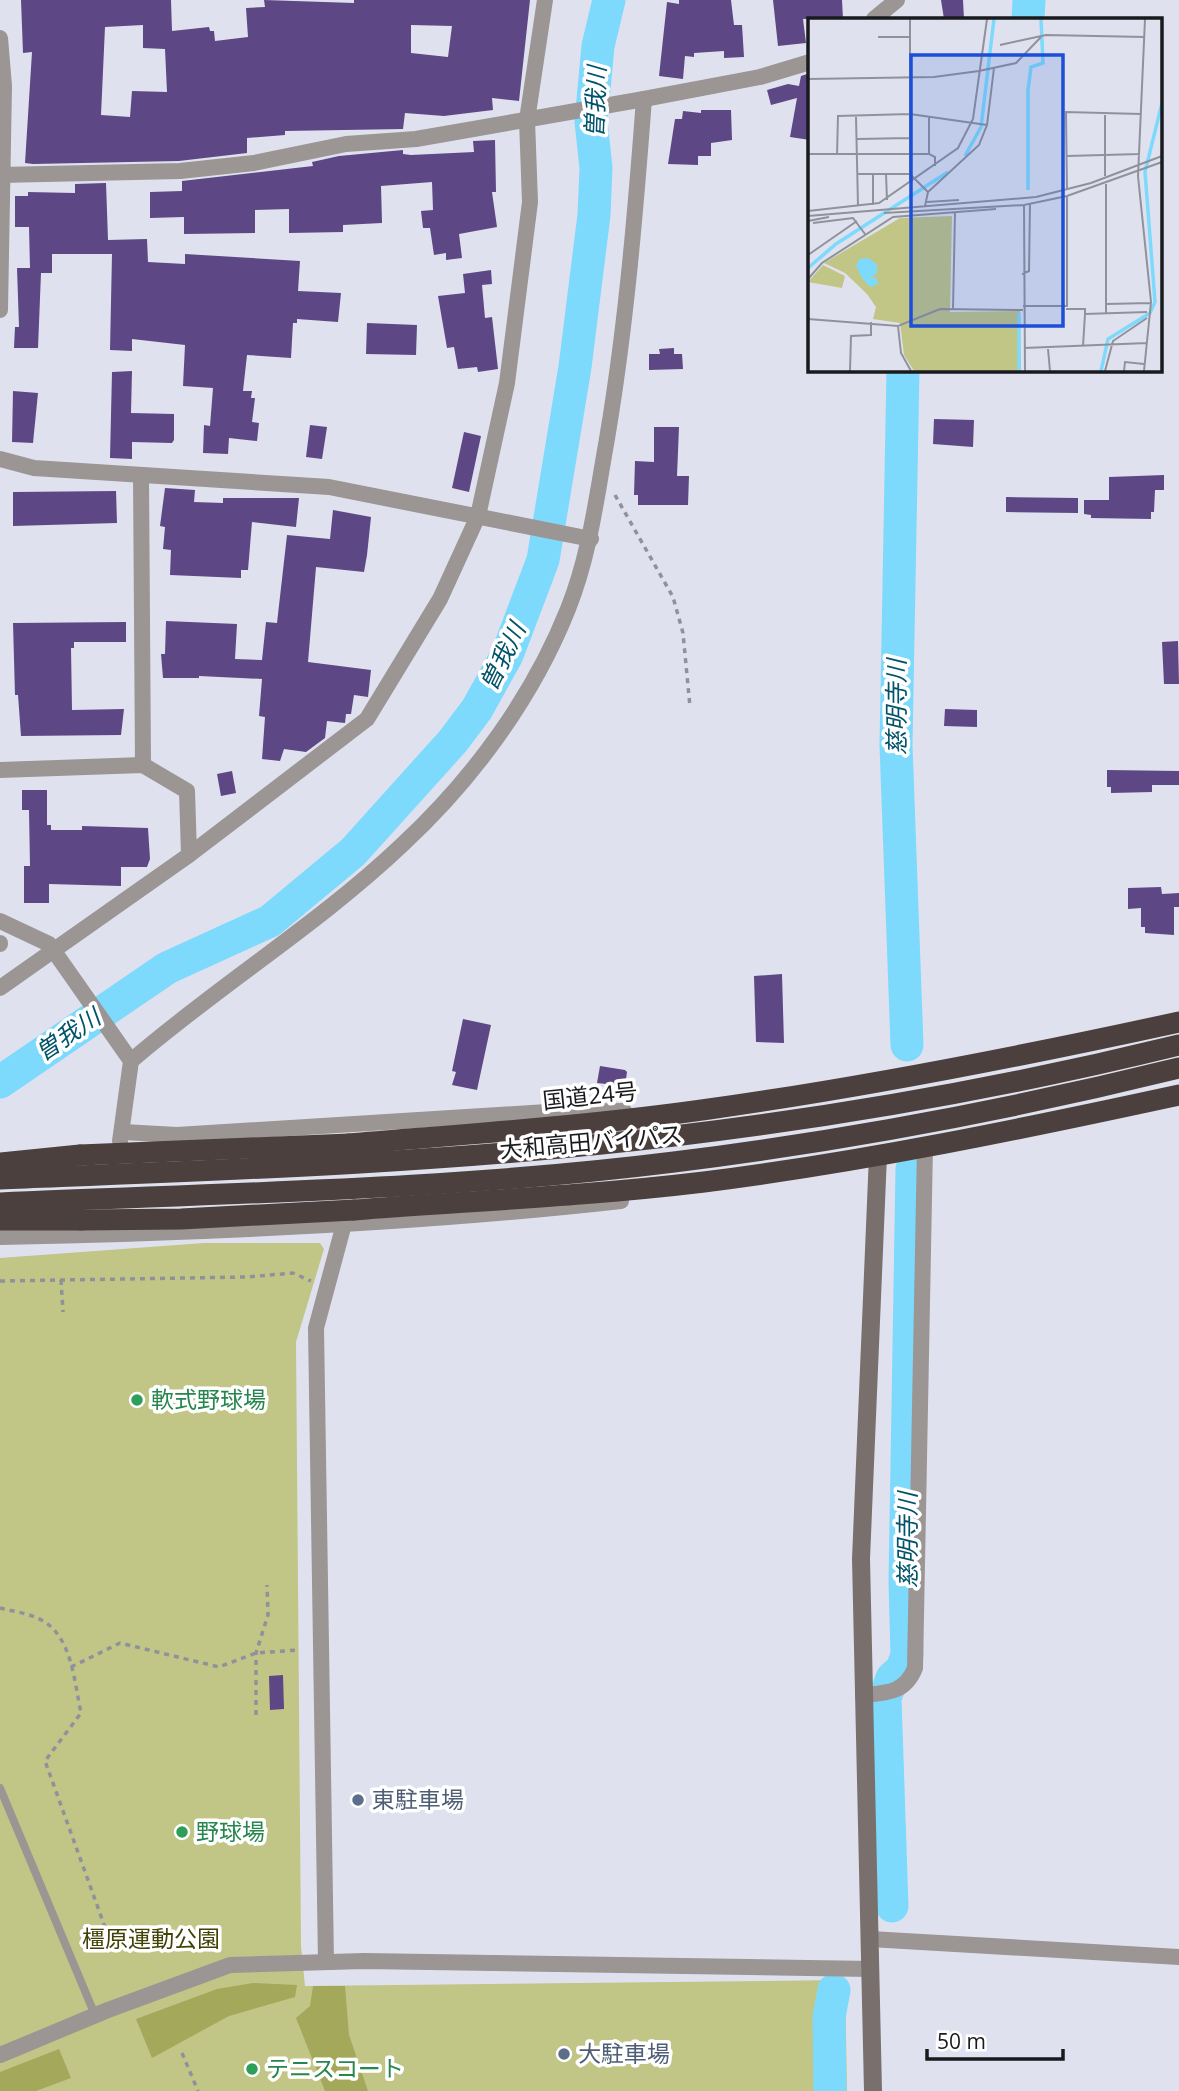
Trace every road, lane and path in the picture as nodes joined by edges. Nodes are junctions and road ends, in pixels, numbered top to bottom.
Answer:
1 (545, 0) edge
2 (897, 0) edge
3 (875, 18) edge
4 (0, 38) edge
5 (808, 63) edge
6 (644, 99) junction
7 (527, 120) junction
8 (1, 175) edge
9 (0, 310) edge
10 (0, 459) edge
11 (601, 473) junction
12 (141, 475) junction
13 (478, 516) junction
14 (591, 539) junction
15 (690, 707) dead end
16 (143, 765) junction
17 (0, 770) edge
18 (189, 855) junction
19 (0, 921) edge
20 (59, 956) junction
21 (0, 988) edge
22 (1179, 1022) edge
23 (1179, 1045) edge
24 (129, 1058) junction
25 (1179, 1068) edge
26 (1179, 1095) edge
27 (707, 1109) junction
28 (123, 1132) junction
29 (925, 1146) junction
30 (878, 1155) junction
31 (0, 1163) edge
32 (0, 1180) edge
33 (0, 1203) edge
34 (349, 1217) junction
35 (0, 1220) edge
36 (86, 1235) junction
37 (0, 1237) edge
38 (61, 1280) junction
39 (0, 1282) edge
40 (314, 1282) dead end
41 (63, 1312) dead end
42 (267, 1585) dead end
43 (0, 1608) edge
44 (298, 1650) dead end
45 (256, 1653) junction
46 (71, 1667) junction
47 (879, 1693) junction
48 (256, 1715) dead end
49 (0, 1788) edge
50 (870, 1939) junction
51 (83, 1952) dead end
52 (1179, 1957) edge
53 (326, 1962) junction
54 (871, 1969) junction
55 (94, 2015) junction
56 (182, 2053) dead end
57 (0, 2055) edge
58 (198, 2091) edge
59 (873, 2091) edge

1 - 7 street
2 - 3 street
4 - 8 street
5 - 6 street
6 - 7 street
6 - 11 street
7 - 8 street
7 - 13 street
8 - 9 street
10 - 12 street
11 - 14 street
11 - 15 path
12 - 13 street
12 - 16 street
13 - 14 street
13 - 18 street
14 - 24 street
16 - 17 street
16 - 18 street
18 - 20 street
19 - 20 street
20 - 21 street
20 - 24 street
22 - 27 highway, 国道24号
23 - 32 highway, 大和高田バイパス, bridge
24 - 28 street
25 - 33 highway, 大和高田バイパス, bridge
26 - 29 highway
27 - 28 street
27 - 31 highway, 国道24号, bridge
28 - 36 street
29 - 30 highway
29 - 47 street
30 - 34 highway
30 - 47 street
34 - 35 highway, bridge
34 - 36 street
34 - 53 street
36 - 37 street
38 - 39 path
38 - 40 path
38 - 41 path
42 - 45 path
43 - 46 path
44 - 45 path
45 - 46 path
45 - 48 path
46 - 51 path
47 - 50 street
49 - 55 lane
50 - 52 street
50 - 54 street
53 - 54 street
53 - 55 street
54 - 59 street
55 - 57 street
56 - 58 path

